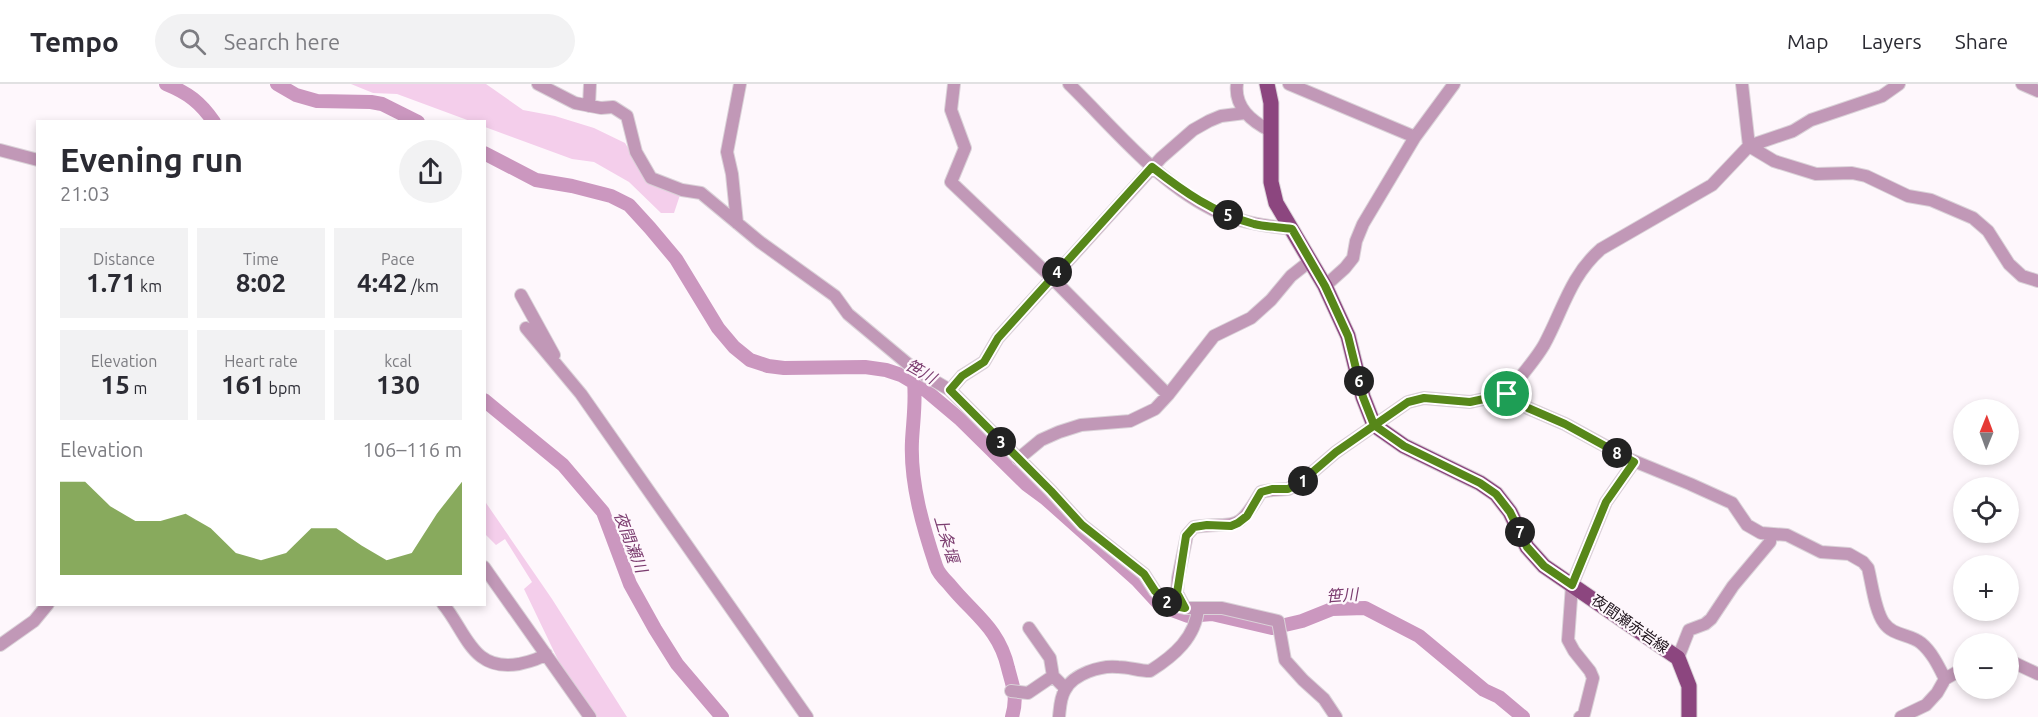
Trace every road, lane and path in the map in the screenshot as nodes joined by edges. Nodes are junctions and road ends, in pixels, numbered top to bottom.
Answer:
1 (538, 84) edge
2 (590, 84) edge
3 (740, 84) edge
4 (954, 84) edge
5 (1069, 84) edge
6 (1236, 84) edge
7 (1267, 84) edge
8 (1289, 84) edge
9 (1454, 84) edge
10 (1742, 84) edge
11 (1899, 84) edge
12 (2022, 84) edge
13 (2038, 91) edge
14 (589, 106) junction
15 (1245, 112) junction
16 (1271, 131) junction
17 (1415, 137) junction
18 (1749, 146) junction
19 (0, 150) edge
20 (36, 159) edge
21 (1152, 167) junction
22 (737, 223) junction
23 (1292, 229) junction
24 (1310, 261) junction
25 (1052, 278) junction
26 (2038, 281) edge
27 (1325, 286) junction
28 (521, 295) dead end
29 (526, 328) dead end
30 (559, 367) junction
31 (950, 390) junction
32 (1507, 394) junction
33 (1168, 395) junction
34 (1374, 425) junction
35 (1018, 459) junction
36 (1634, 462) junction
37 (1770, 534) junction
38 (486, 570) edge
39 (1572, 585) junction
40 (46, 606) edge
41 (444, 606) edge
42 (1194, 611) junction
43 (1029, 628) dead end
44 (0, 645) edge
45 (546, 654) junction
46 (1678, 658) junction
47 (2019, 665) edge
48 (1953, 674) edge
49 (2038, 674) edge
50 (1053, 676) junction
51 (1945, 679) junction
52 (1065, 688) junction
53 (1016, 692) dead end
54 (590, 717) edge
55 (807, 717) edge
56 (1059, 717) edge
57 (1336, 717) edge
58 (1580, 717) edge
59 (1689, 717) edge
60 (1902, 717) edge

1 - 14 street
2 - 14 street
3 - 22 street
4 - 25 street
5 - 21 street
6 - 15 street
7 - 16 main road
8 - 17 street
9 - 17 street
10 - 18 street
11 - 18 street
12 - 13 street
14 - 22 street
15 - 16 street
15 - 21 street
16 - 23 main road
17 - 27 street
18 - 26 street
18 - 32 street
19 - 20 street
21 - 23 street
21 - 25 street
22 - 31 street
23 - 24 main road
24 - 27 main road
24 - 33 street
25 - 31 street
25 - 33 street
27 - 34 main road
28 - 30 street
29 - 30 street
30 - 55 street
31 - 35 street
32 - 34 street
32 - 36 street
33 - 35 street
34 - 39 main road, 夜間瀬赤岩線
34 - 42 street
35 - 42 street
36 - 37 street
36 - 39 street
37 - 46 street
37 - 51 street
38 - 45 street
39 - 46 main road, 夜間瀬赤岩線
39 - 58 street
40 - 44 street
41 - 45 street
42 - 52 street
42 - 57 street
43 - 50 street
45 - 54 street
46 - 59 main road, 夜間瀬赤岩線
47 - 49 street
48 - 51 street
50 - 52 street
50 - 53 street
51 - 60 street
52 - 56 street

